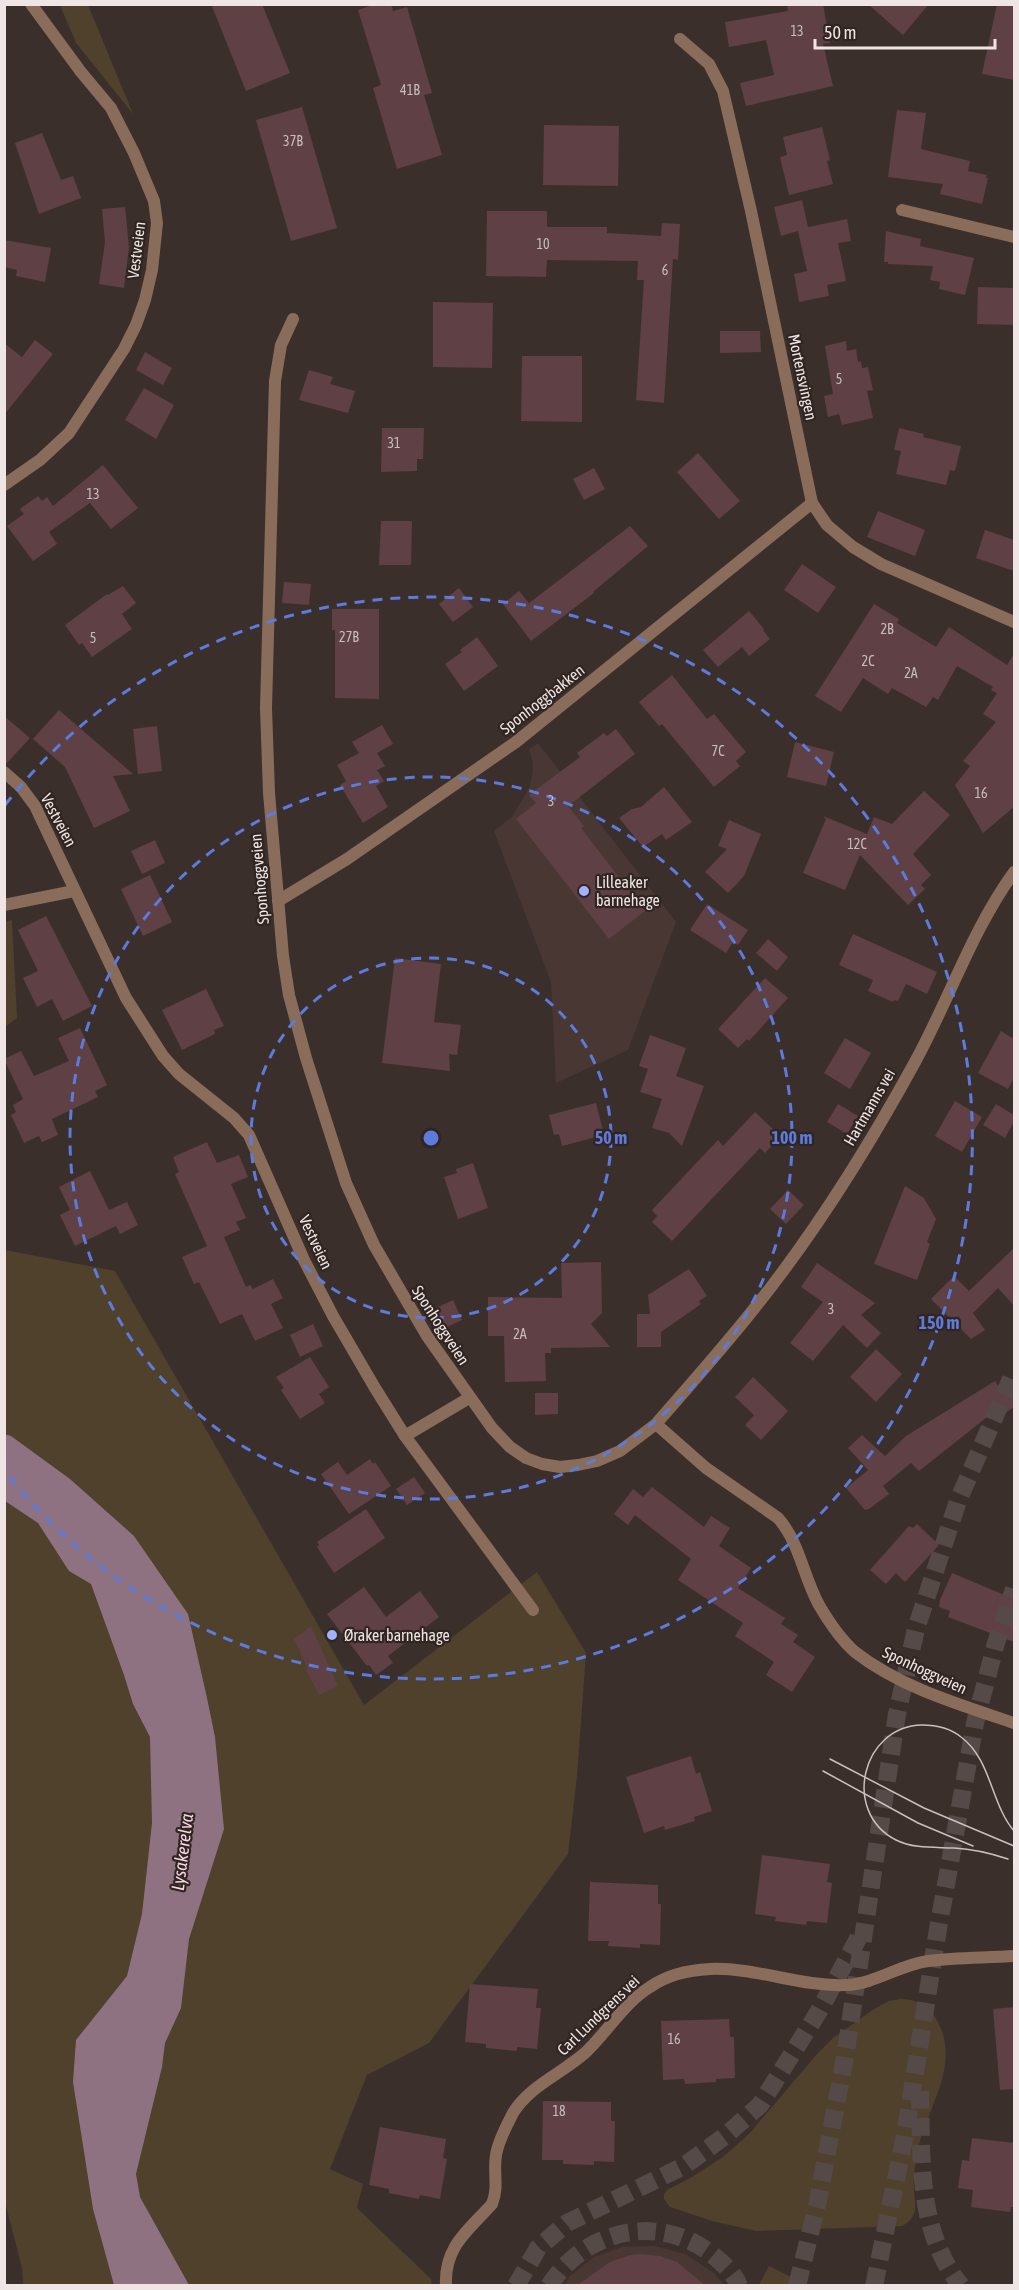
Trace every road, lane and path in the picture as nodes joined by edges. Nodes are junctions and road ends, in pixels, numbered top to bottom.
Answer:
1 (31, 4) edge
2 (680, 39) dead end
3 (902, 210) dead end
4 (1014, 237) edge
5 (293, 319) dead end
6 (4, 485) edge
7 (812, 503) junction
8 (1014, 622) edge
9 (4, 772) edge
10 (1014, 872) edge
11 (74, 891) junction
12 (278, 902) junction
13 (4, 905) edge
14 (469, 1398) junction
15 (656, 1424) junction
16 (405, 1436) junction
17 (533, 1610) dead end
18 (1014, 1723) edge
19 (1014, 1956) edge
20 (446, 2286) edge

1 - 6 street, Vestveien
2 - 7 street, Mortensvingen
3 - 4 street
5 - 12 street, Sponhoggveien
7 - 8 street, Mortensvingen
7 - 12 street, Sponhoggbakken
9 - 11 street, Vestveien
10 - 15 street, Hartmanns vei
11 - 13 street
11 - 16 street, Vestveien
12 - 14 street, Sponhoggveien
14 - 15 street, Sponhoggveien
14 - 16 street
15 - 18 street, Sponhoggveien
16 - 17 street, Vestveien
19 - 20 street, Carl Lundgrens vei

